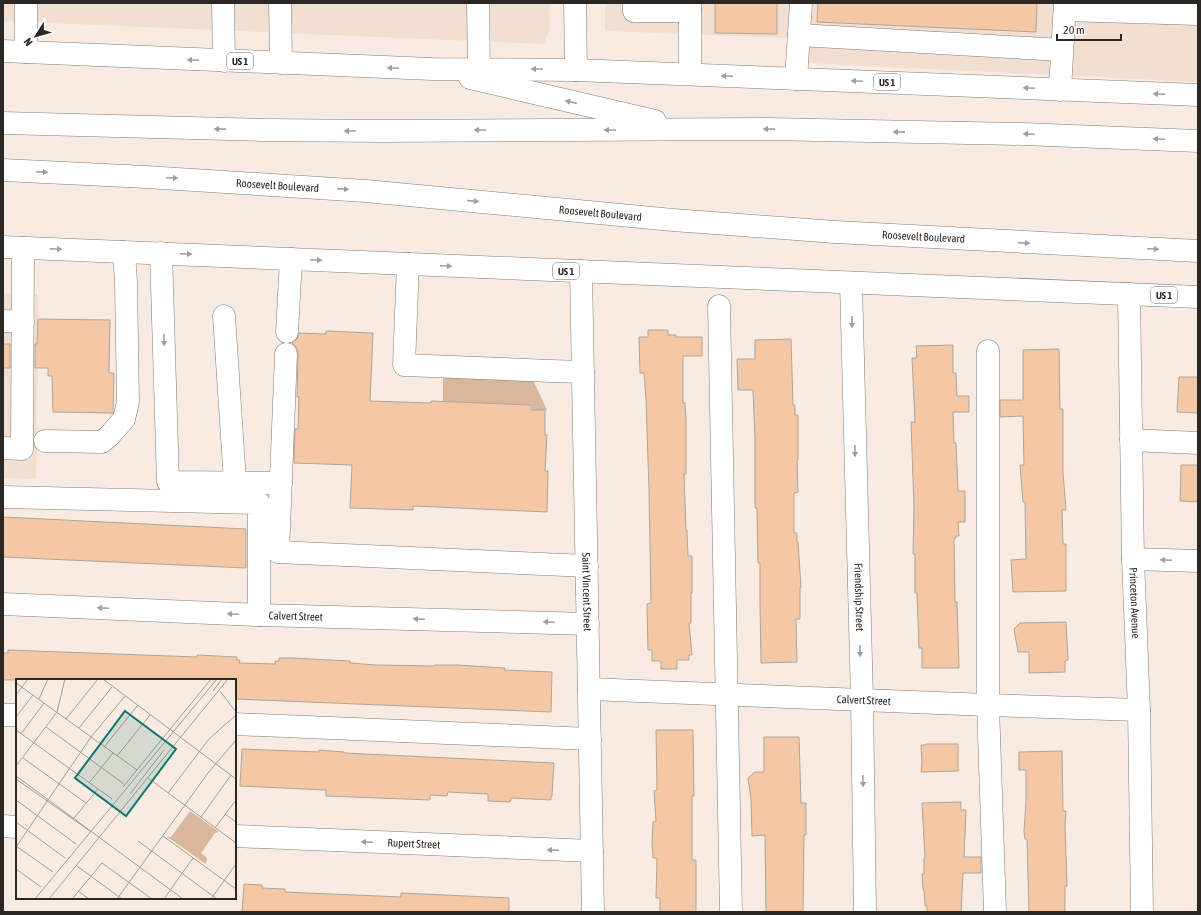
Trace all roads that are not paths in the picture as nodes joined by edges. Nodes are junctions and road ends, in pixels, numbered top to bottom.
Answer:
1 (26, 3) edge
2 (223, 3) edge
3 (280, 3) edge
4 (478, 3) edge
5 (575, 3) edge
6 (634, 3) edge
7 (801, 3) edge
8 (1065, 6) edge
9 (690, 7) edge
10 (1198, 14) edge
11 (799, 35) junction
12 (1062, 50) junction
13 (3, 51) edge
14 (26, 52) junction
15 (224, 61) junction
16 (281, 63) junction
17 (432, 69) junction
18 (479, 69) junction
19 (576, 70) junction
20 (690, 74) junction
21 (796, 79) junction
22 (1060, 90) junction
23 (1198, 95) edge
24 (3, 122) edge
25 (691, 129) junction
26 (1198, 141) edge
27 (3, 170) edge
28 (13, 247) edge
29 (1198, 251) edge
30 (124, 252) junction
31 (161, 253) junction
32 (290, 259) junction
33 (408, 264) junction
34 (581, 271) junction
35 (850, 283) junction
36 (1198, 286) edge
37 (1129, 294) junction
38 (1198, 297) edge
39 (719, 306) dead end
40 (224, 316) dead end
41 (13, 321) edge
42 (287, 332) dead end
43 (988, 351) dead end
44 (286, 354) dead end
45 (583, 372) junction
46 (1131, 440) junction
47 (45, 441) dead end
48 (1198, 443) edge
49 (3, 448) edge
50 (235, 482) junction
51 (281, 483) junction
52 (3, 497) edge
53 (1133, 559) junction
54 (1198, 561) edge
55 (587, 566) junction
56 (3, 604) edge
57 (259, 615) junction
58 (588, 624) junction
59 (589, 689) junction
60 (727, 694) junction
61 (862, 699) junction
62 (988, 705) junction
63 (1139, 710) junction
64 (3, 715) edge
65 (16, 715) edge
66 (236, 724) edge
67 (590, 739) junction
68 (3, 826) edge
69 (16, 827) edge
70 (236, 836) edge
71 (592, 851) junction
72 (593, 912) edge
73 (731, 912) edge
74 (865, 912) edge
75 (995, 912) edge
76 (1142, 912) edge

1 - 14 main road
2 - 15 main road
3 - 16 main road
4 - 18 main road
5 - 19 main road
6 - 9 main road
7 - 11 main road
8 - 10 main road
8 - 12 main road
9 - 20 main road
11 - 12 main road
11 - 21 main road
12 - 22 main road
13 - 14 main road, US 1
15 -> 14 main road, US 1
15 - 16 main road, US 1
17 -> 16 main road, US 1
17 - 18 main road, US 1
25 -> 17 main road
19 -> 18 main road, US 1
19 - 20 main road, US 1
21 -> 20 main road, US 1
22 -> 21 main road, US 1
23 -> 22 main road, US 1
25 -> 24 main road
26 -> 25 main road
27 -> 29 main road, Roosevelt Boulevard
28 -> 30 main road, US 1
28 - 41 main road
30 - 31 main road, US 1
30 - 47 main road
31 -> 32 main road, US 1
31 -> 50 main road
32 -> 33 main road, US 1
32 - 42 main road
33 -> 34 main road, US 1
33 - 45 main road
34 - 35 main road, US 1
34 - 45 main road, Saint Vincent Street
35 - 37 main road, US 1
35 -> 61 main road, Friendship Street
36 - 37 main road
37 - 38 main road, US 1
37 - 46 main road, Princeton Avenue
39 - 60 main road
40 - 50 main road
41 - 49 main road
43 - 62 main road
44 - 51 main road
45 - 55 main road, Saint Vincent Street
46 - 48 main road
46 - 53 main road, Princeton Avenue
50 - 51 main road
51 - 55 main road
52 - 57 main road
54 -> 53 main road
53 - 63 main road, Princeton Avenue
55 - 58 main road, Saint Vincent Street
57 -> 56 main road, Calvert Street
58 -> 57 main road, Calvert Street
58 - 59 main road, Saint Vincent Street
59 - 60 main road, Calvert Street
59 - 67 main road, Saint Vincent Street
60 - 61 main road, Calvert Street
60 - 73 main road
61 - 62 main road, Calvert Street
61 -> 74 main road, Friendship Street
62 - 63 main road, Calvert Street
62 - 75 main road
63 - 76 main road, Princeton Avenue
64 - 65 main road
66 - 67 main road
67 - 71 main road, Saint Vincent Street
68 - 69 main road
71 -> 70 main road, Rupert Street
71 - 72 main road, Saint Vincent Street

